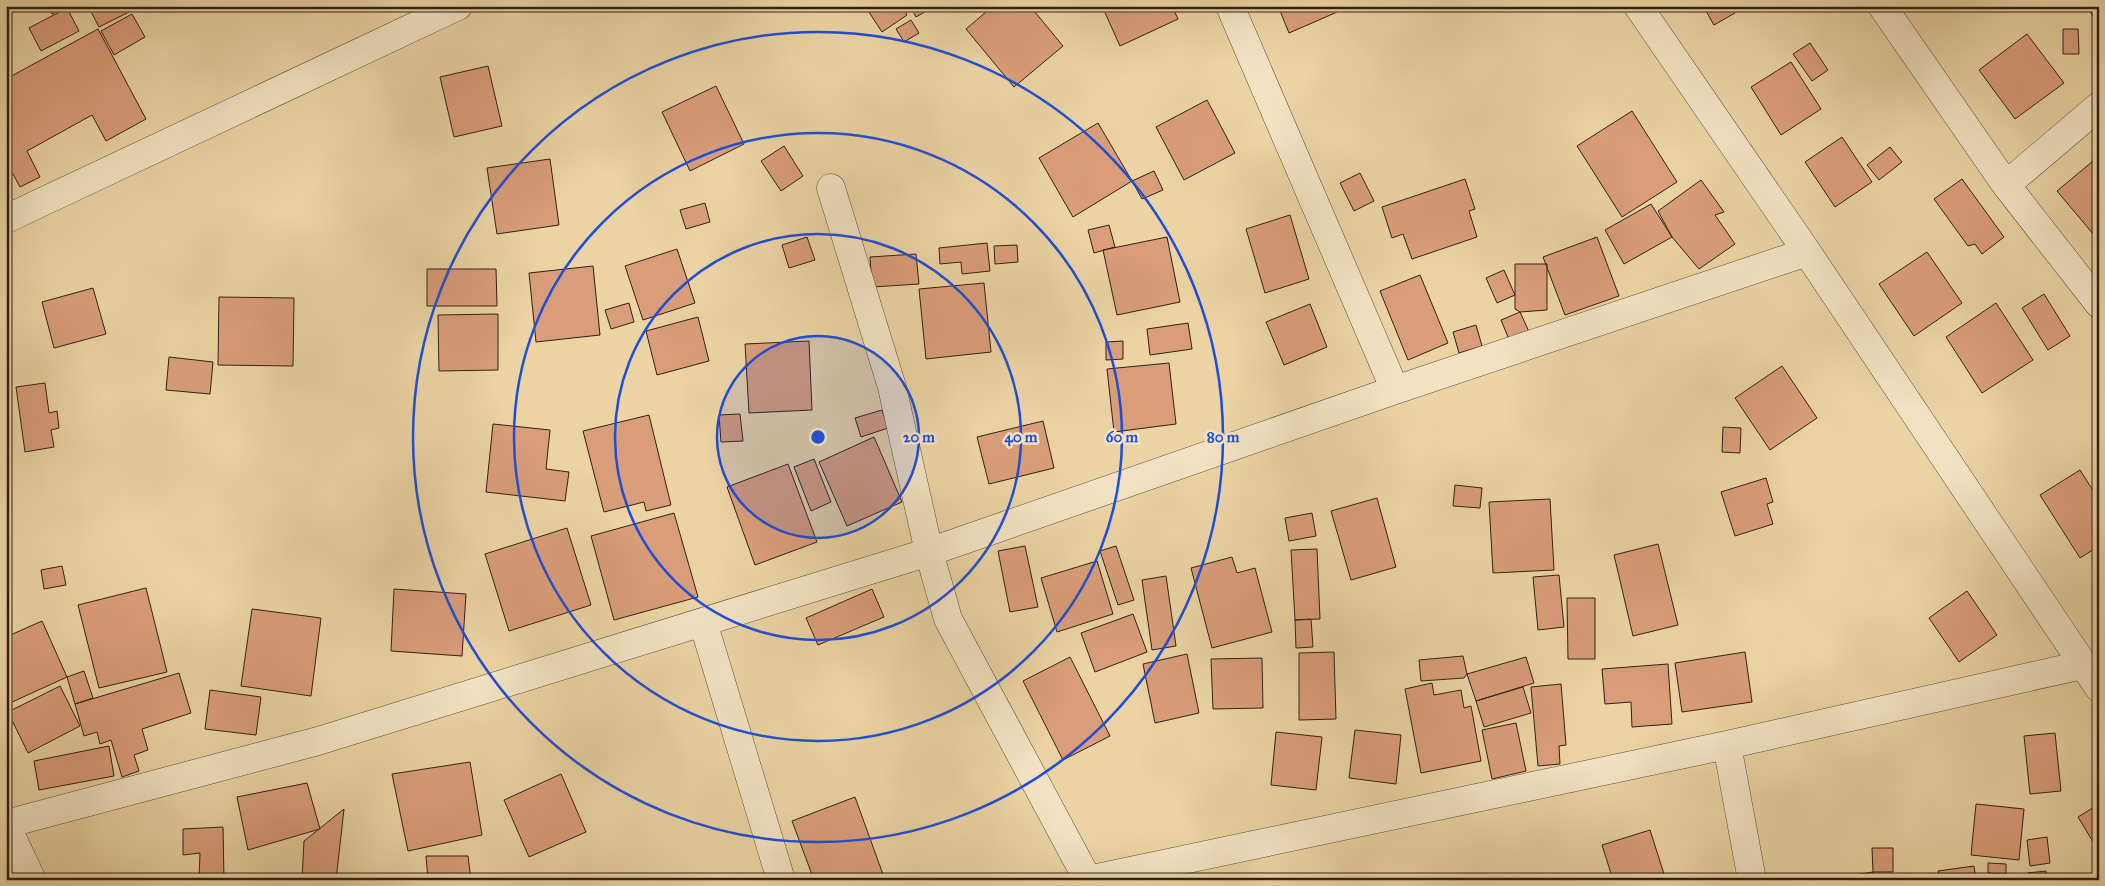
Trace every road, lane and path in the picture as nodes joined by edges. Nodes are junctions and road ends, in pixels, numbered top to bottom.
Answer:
1 (458, 6) edge
2 (1230, 6) edge
3 (1638, 6) edge
4 (1882, 6) edge
5 (2099, 106) edge
6 (2006, 185) junction
7 (831, 188) dead end
8 (6, 219) edge
9 (1807, 252) junction
10 (2099, 304) edge
11 (1395, 390) junction
12 (929, 552) junction
13 (703, 622) junction
14 (2082, 665) junction
15 (2099, 688) edge
16 (1727, 745) junction
17 (6, 824) edge
18 (32, 880) edge
19 (781, 880) edge
20 (1752, 880) edge

1 - 8 street
2 - 11 street
3 - 9 street
4 - 6 street
5 - 6 street
6 - 10 street
7 - 12 street
9 - 11 street
9 - 14 street
11 - 12 street
12 - 13 street
12 - 16 street
13 - 17 street
13 - 19 street
14 - 15 street
14 - 16 street
16 - 20 street
17 - 18 street

